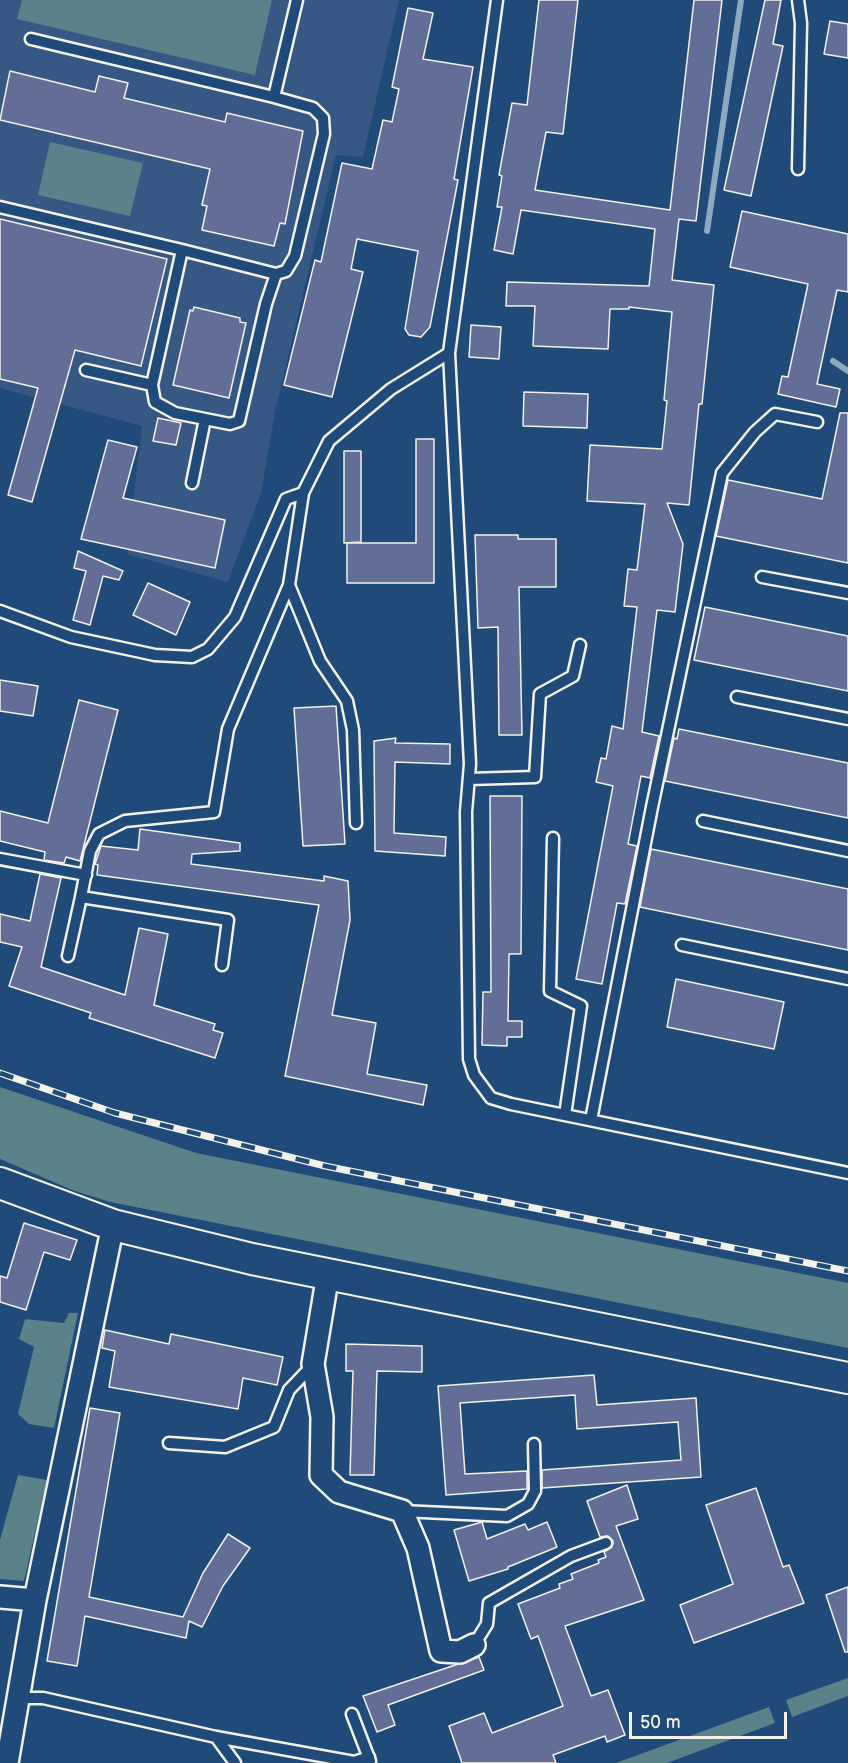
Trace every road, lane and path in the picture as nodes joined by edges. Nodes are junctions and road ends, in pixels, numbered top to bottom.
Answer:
1 (297, 0) edge
2 (497, 0) edge
3 (798, 0) edge
4 (31, 39) dead end
5 (274, 97) junction
6 (798, 169) dead end
7 (0, 207) edge
8 (182, 250) junction
9 (276, 274) junction
10 (449, 353) junction
11 (86, 370) dead end
12 (152, 385) junction
13 (205, 419) junction
14 (817, 422) dead end
15 (192, 483) dead end
16 (303, 493) junction
17 (762, 577) dead end
18 (289, 585) junction
19 (848, 593) edge
20 (0, 611) edge
21 (580, 645) dead end
22 (736, 697) dead end
23 (848, 719) edge
24 (469, 779) junction
25 (703, 821) dead end
26 (356, 823) dead end
27 (553, 837) dead end
28 (848, 851) edge
29 (0, 859) edge
30 (86, 875) junction
31 (81, 897) junction
32 (682, 945) dead end
33 (68, 956) dead end
34 (222, 965) dead end
35 (848, 979) edge
36 (565, 1115) junction
37 (591, 1120) junction
38 (848, 1173) edge
39 (0, 1183) edge
40 (113, 1225) junction
41 (328, 1274) junction
42 (313, 1364) junction
43 (848, 1378) edge
44 (169, 1443) dead end
45 (534, 1444) dead end
46 (402, 1511) junction
47 (606, 1543) dead end
48 (0, 1597) edge
49 (35, 1600) junction
50 (474, 1645) joint
51 (19, 1698) junction
52 (352, 1714) dead end
53 (216, 1737) junction
54 (370, 1760) edge
55 (7, 1763) edge
56 (235, 1763) edge

1 - 5 lane
2 - 10 lane
3 - 6 lane
4 - 5 lane
5 - 9 lane
7 - 8 lane
8 - 9 lane
8 - 12 lane
9 - 13 lane
10 - 16 lane
10 - 24 lane
11 - 12 lane
12 - 13 lane
13 - 15 lane
14 - 37 lane
16 - 18 lane
16 - 20 lane
17 - 19 lane
18 - 26 lane
18 - 30 lane
21 - 24 lane
22 - 23 lane
24 - 36 lane
25 - 28 lane
27 - 36 lane
29 - 30 lane
30 - 31 lane
31 - 33 lane
31 - 34 lane
32 - 35 lane
36 - 37 lane
37 - 38 lane
39 - 40 street
40 - 41 street
40 - 49 street
41 - 42 street
41 - 43 street
42 - 44 lane
42 - 46 street
45 - 46 lane
46 - 50 street
47 - 50 lane
48 - 49 street
49 - 51 street
51 - 53 lane
51 - 55 street
52 - 54 lane
53 - 54 lane
53 - 56 lane

